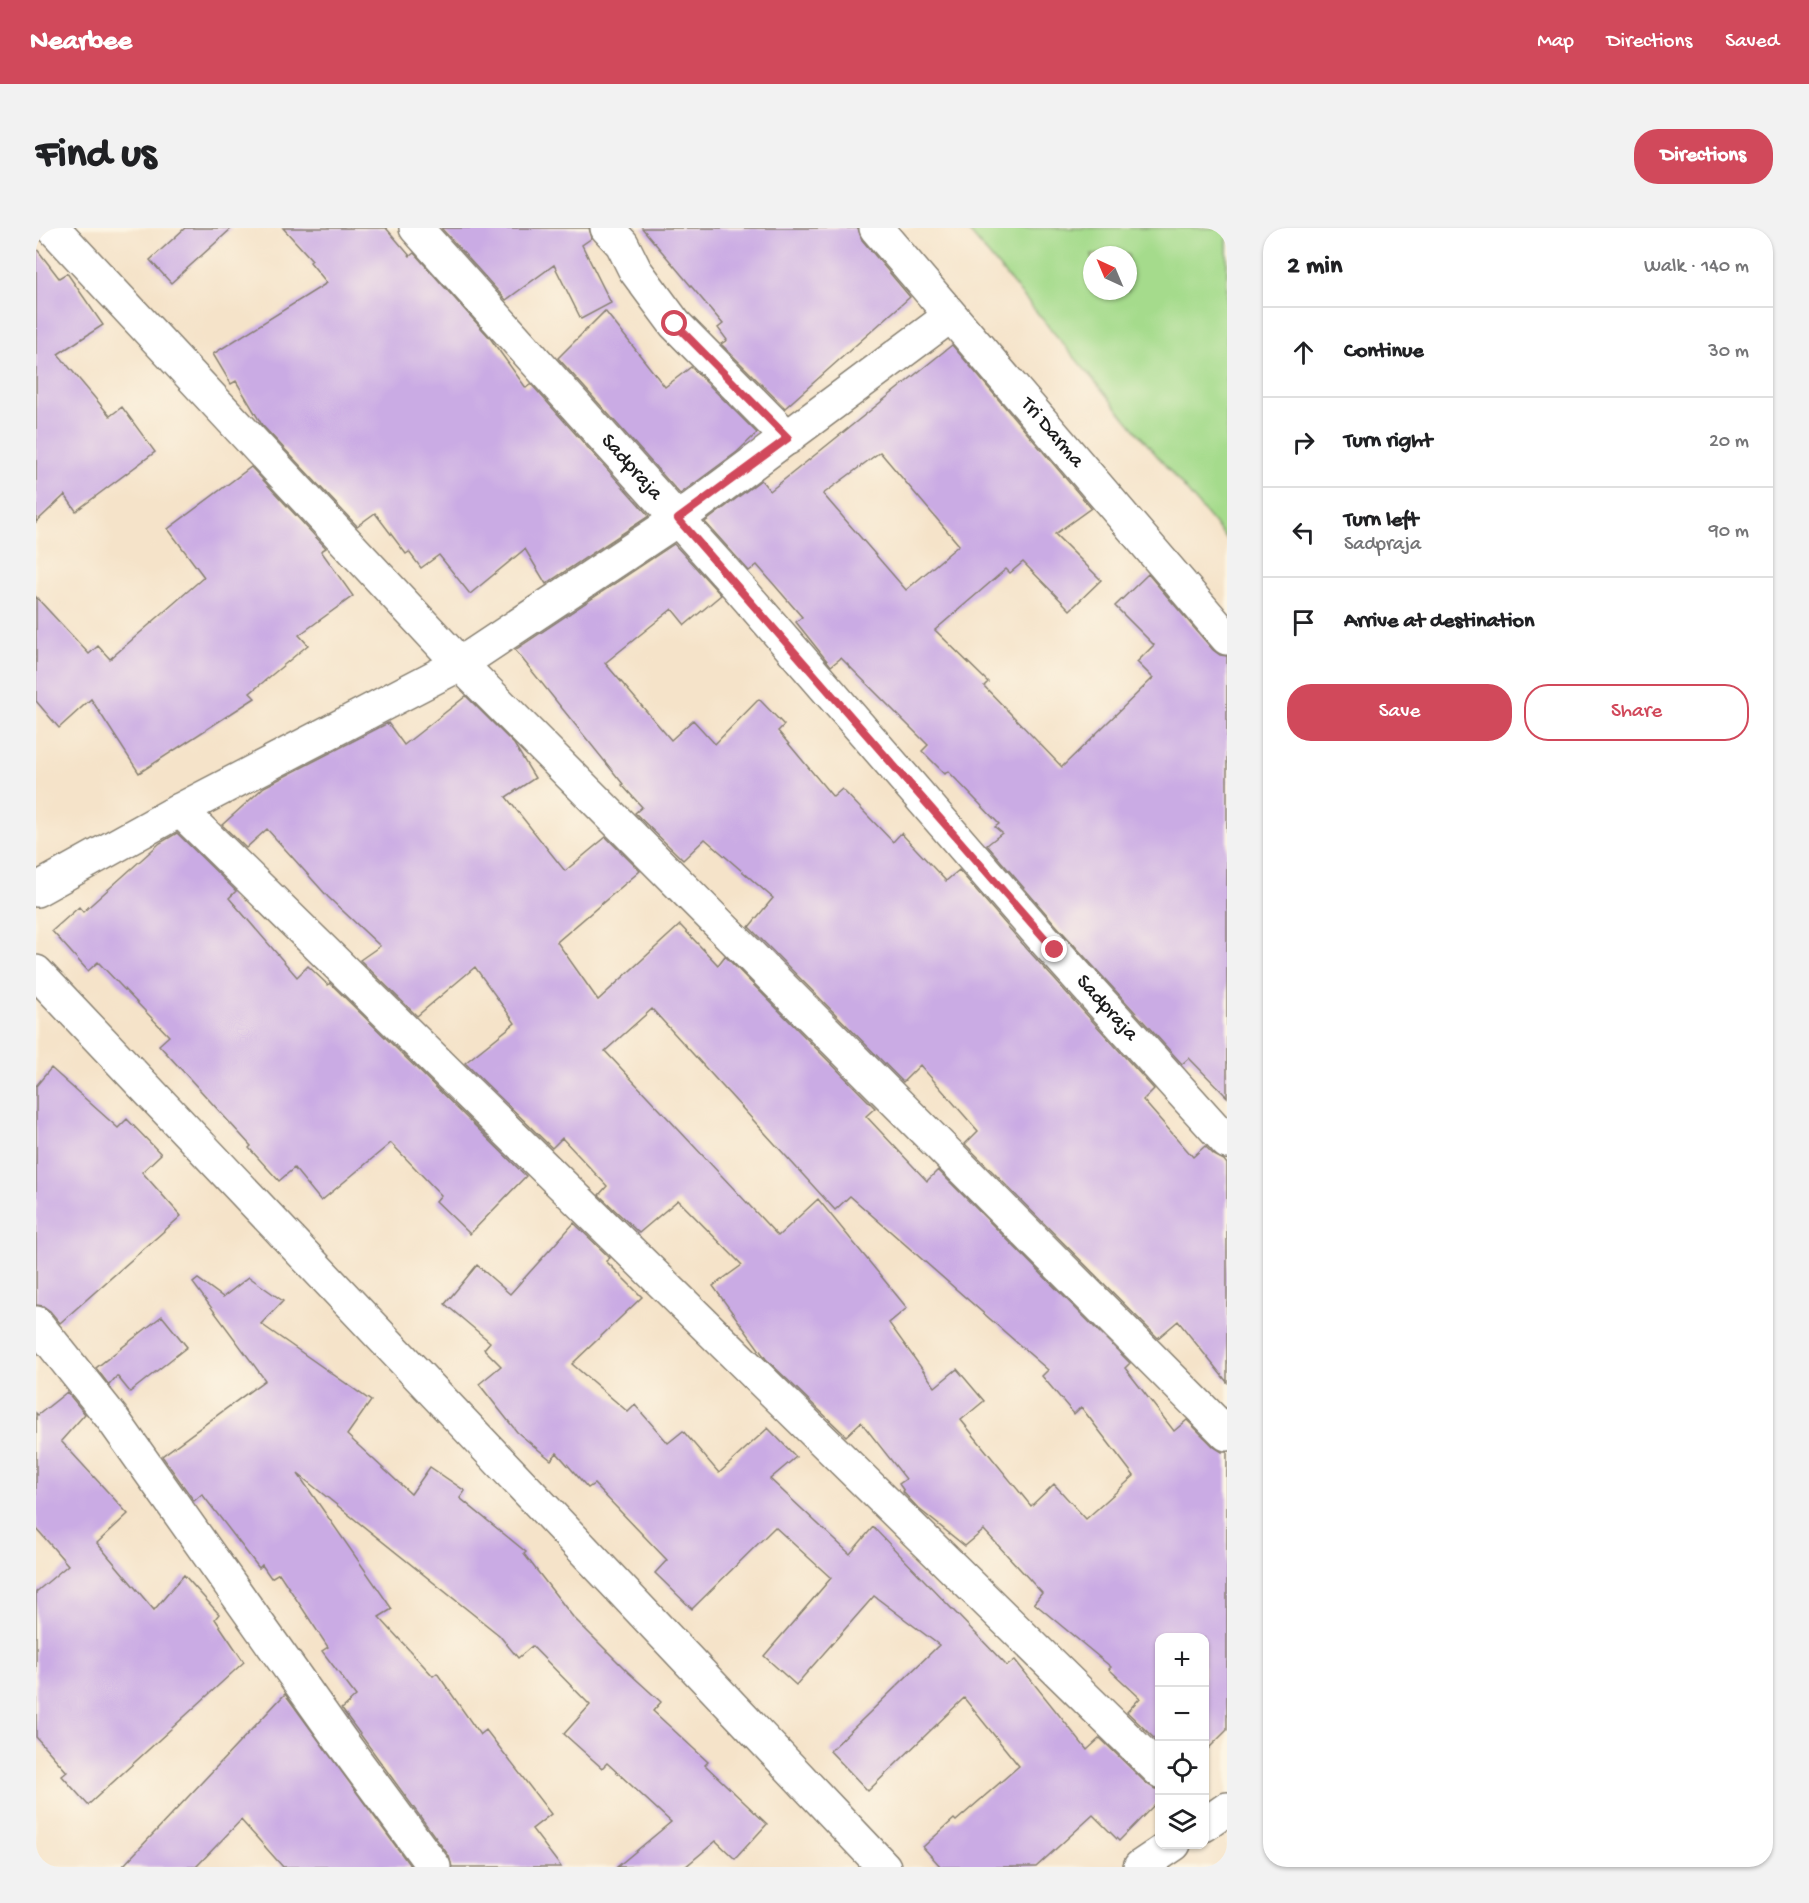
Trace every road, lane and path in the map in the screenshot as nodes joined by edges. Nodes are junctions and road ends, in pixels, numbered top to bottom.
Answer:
1 (53, 228) edge
2 (416, 228) edge
3 (608, 228) edge
4 (876, 228) edge
5 (950, 316) junction
6 (788, 438) junction
7 (678, 519) junction
8 (1227, 638) edge
9 (460, 664) junction
10 (180, 810) junction
11 (36, 890) edge
12 (36, 972) edge
13 (1227, 1142) edge
14 (36, 1323) edge
15 (1227, 1434) edge
16 (1155, 1766) edge
17 (1168, 1849) edge
18 (434, 1867) edge
19 (884, 1867) edge
20 (1140, 1867) edge

1 - 9 street
2 - 7 street, Sadpraja
3 - 6 street
4 - 5 street, Tri Darma
5 - 6 street
5 - 8 street, Tri Darma
6 - 7 street
7 - 9 street
7 - 13 street, Sadpraja
9 - 10 street
9 - 15 street
10 - 11 street
10 - 16 street
12 - 19 street
14 - 18 street
17 - 20 street

